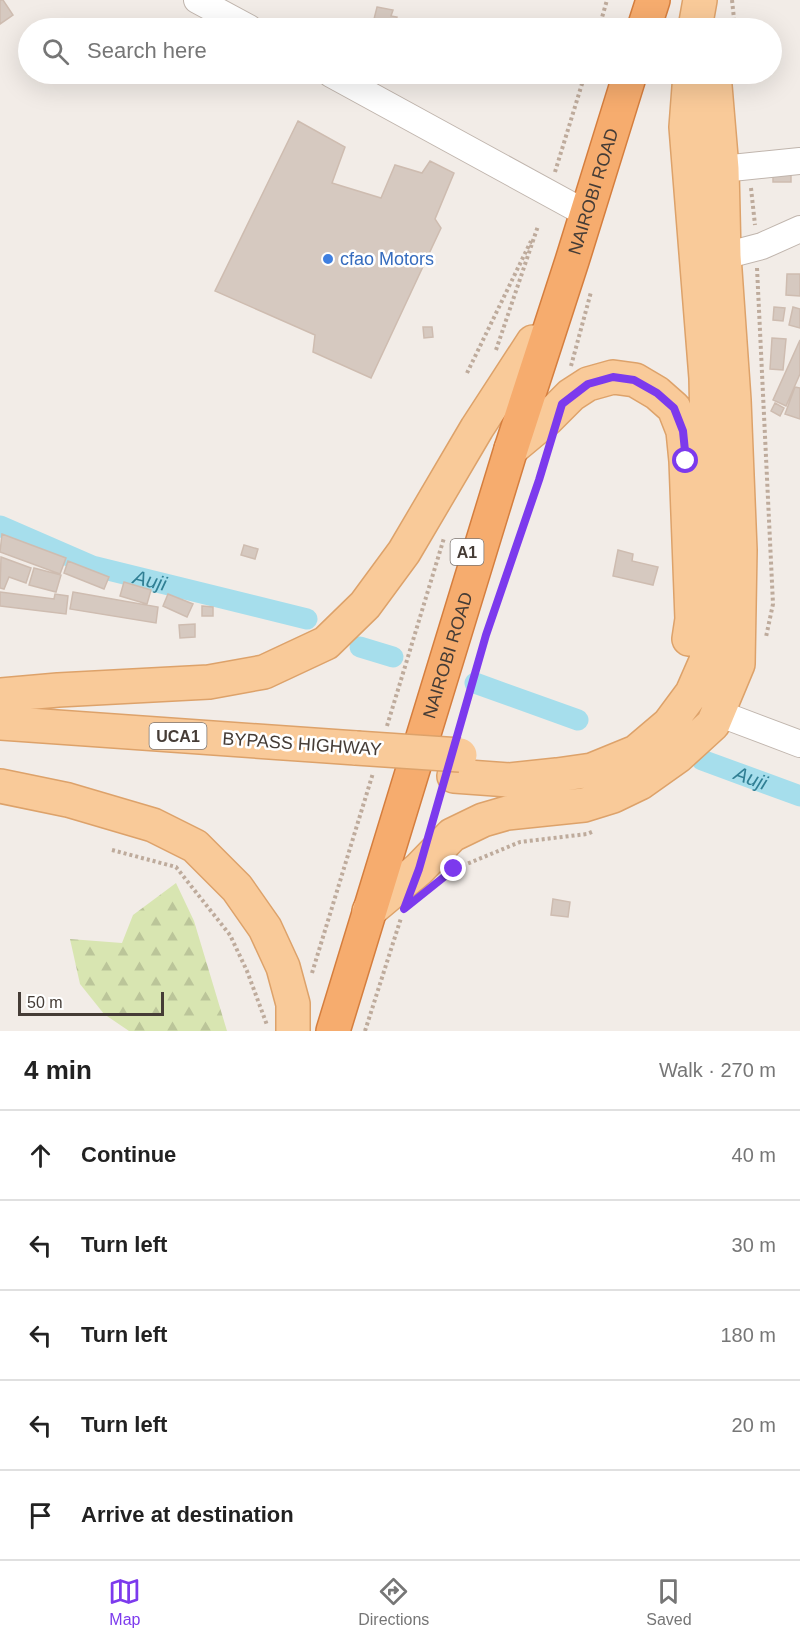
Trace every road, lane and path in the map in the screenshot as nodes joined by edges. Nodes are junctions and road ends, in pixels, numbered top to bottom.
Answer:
1 (197, 0) edge
2 (607, 0) edge
3 (639, 0) edge
4 (652, 0) edge
5 (700, 0) edge
6 (708, 0) edge
7 (732, 0) edge
8 (230, 18) edge
9 (602, 18) edge
10 (633, 18) edge
11 (647, 18) edge
12 (697, 18) edge
13 (709, 18) edge
14 (734, 18) edge
15 (349, 84) edge
16 (583, 84) edge
17 (613, 84) edge
18 (627, 84) edge
19 (689, 84) edge
20 (715, 84) edge
21 (800, 161) edge
22 (722, 169) junction
23 (562, 200) junction
24 (800, 229) edge
25 (724, 256) junction
26 (593, 285) dead end
27 (533, 342) junction
28 (493, 359) dead end
29 (467, 373) dead end
30 (562, 404) junction
31 (549, 447) dead end
32 (511, 449) junction
33 (446, 529) dead end
34 (0, 695) edge
35 (718, 713) junction
36 (0, 723) edge
37 (385, 732) dead end
38 (800, 744) edge
39 (0, 746) edge
40 (362, 762) junction
41 (453, 765) junction
42 (0, 786) edge
43 (432, 825) dead end
44 (598, 829) dead end
45 (112, 850) dead end
46 (454, 869) dead end
47 (404, 909) dead end
48 (369, 911) junction
49 (293, 1019) edge
50 (268, 1031) edge
51 (323, 1031) edge
52 (333, 1031) edge
53 (365, 1031) edge

1 - 8 street
2 - 9 path
3 - 10 highway
4 - 11 highway
5 - 12 main road
6 - 13 main road
7 - 14 path
15 - 23 street
16 - 23 path
17 - 23 highway, NAIROBI ROAD / A1
18 - 32 highway, NAIROBI ROAD / A1
19 - 41 main road
20 - 22 main road
21 - 22 street
22 - 25 main road
23 - 27 highway, NAIROBI ROAD / A1
24 - 25 street
25 - 35 main road
26 - 30 path
27 - 34 main road
27 - 51 highway, NAIROBI ROAD / A1
28 - 29 path
30 - 32 main road
30 - 41 main road
31 - 41 path
32 - 48 highway, NAIROBI ROAD / A1
33 - 37 path
35 - 38 street
35 - 48 main road
36 - 40 main road, BYPASS HIGHWAY / UCA1
39 - 40 main road, BYPASS HIGHWAY / UCA1
40 - 41 main road, BYPASS HIGHWAY, bridge
40 - 49 path
41 - 43 path
42 - 49 main road
44 - 46 path
45 - 50 path
47 - 53 path
48 - 52 highway, NAIROBI ROAD / A1

